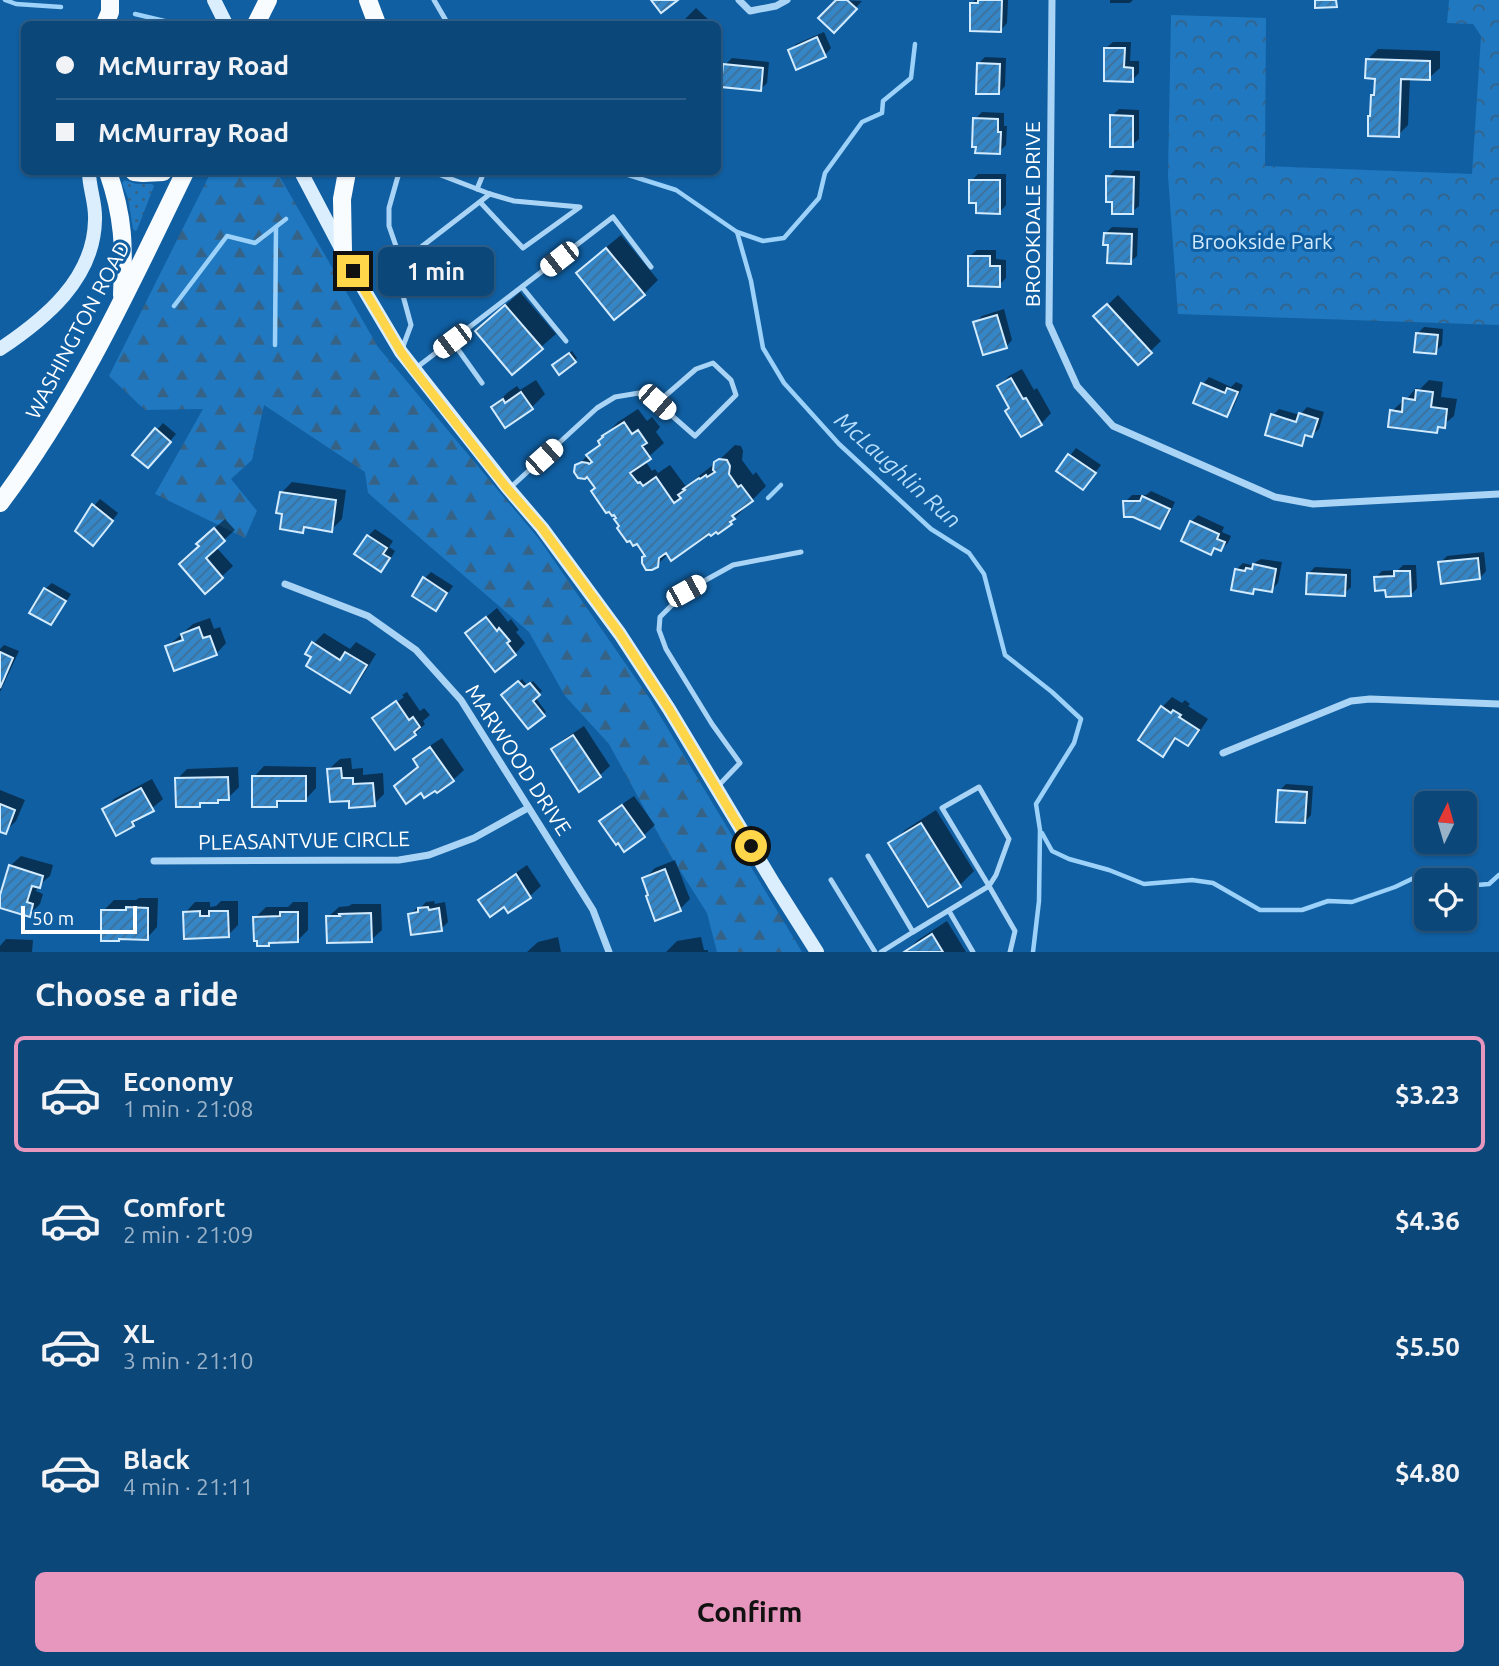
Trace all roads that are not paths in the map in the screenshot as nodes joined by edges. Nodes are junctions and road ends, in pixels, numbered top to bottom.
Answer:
1 (214, 0) edge
2 (268, 0) edge
3 (368, 0) edge
4 (434, 0) edge
5 (738, 0) edge
6 (787, 0) edge
7 (1052, 0) edge
8 (224, 21) edge
9 (258, 21) edge
10 (376, 21) edge
11 (446, 21) edge
12 (90, 175) edge
13 (109, 175) edge
14 (184, 175) edge
15 (303, 175) edge
16 (346, 175) edge
17 (399, 175) edge
18 (441, 175) edge
19 (483, 175) edge
20 (477, 189) junction
21 (490, 194) junction
22 (480, 202) junction
23 (343, 252) junction
24 (399, 264) junction
25 (651, 267) dead end
26 (522, 287) junction
27 (122, 302) junction
28 (452, 341) junction
29 (566, 341) dead end
30 (0, 349) edge
31 (401, 352) junction
32 (414, 370) junction
33 (482, 383) dead end
34 (657, 402) junction
35 (508, 489) junction
36 (1499, 494) edge
37 (0, 503) edge
38 (801, 552) dead end
39 (285, 584) dead end
40 (1499, 704) edge
41 (1223, 752) dead end
42 (716, 788) junction
43 (528, 808) junction
44 (868, 856) dead end
45 (154, 862) dead end
46 (831, 880) dead end
47 (989, 886) junction
48 (949, 911) junction
49 (913, 932) junction
50 (609, 952) edge
51 (817, 952) edge
52 (875, 952) edge
53 (881, 952) edge
54 (973, 952) edge
55 (1010, 952) edge

1 - 8 main road
2 - 9 main road
3 - 10 main road
4 - 11 lane
5 - 6 street
7 - 36 street, BROOKDALE DRIVE
12 - 30 main road
13 - 27 main road
14 - 27 main road, WASHINGTON ROAD
15 - 23 main road
16 - 23 main road
17 - 24 lane
18 - 20 lane
19 - 20 lane
20 - 21 lane
21 - 22 lane
21 - 22 lane
22 - 24 lane
23 - 31 main road
24 - 31 lane
25 - 26 lane
26 - 28 lane
26 - 29 lane
27 - 37 main road, WASHINGTON ROAD
28 - 32 lane
28 - 33 lane
31 - 32 main road
32 - 35 main road
34 - 34 lane
34 - 35 lane
35 - 42 main road
38 - 42 lane
39 - 43 street, MARWOOD DRIVE
40 - 41 street
42 - 51 main road
43 - 45 street, PLEASANTVUE CIRCLE
43 - 50 street, MARWOOD DRIVE
44 - 49 lane
46 - 52 lane
47 - 47 lane
47 - 48 lane
47 - 55 lane
48 - 49 lane
48 - 54 lane
49 - 53 lane

